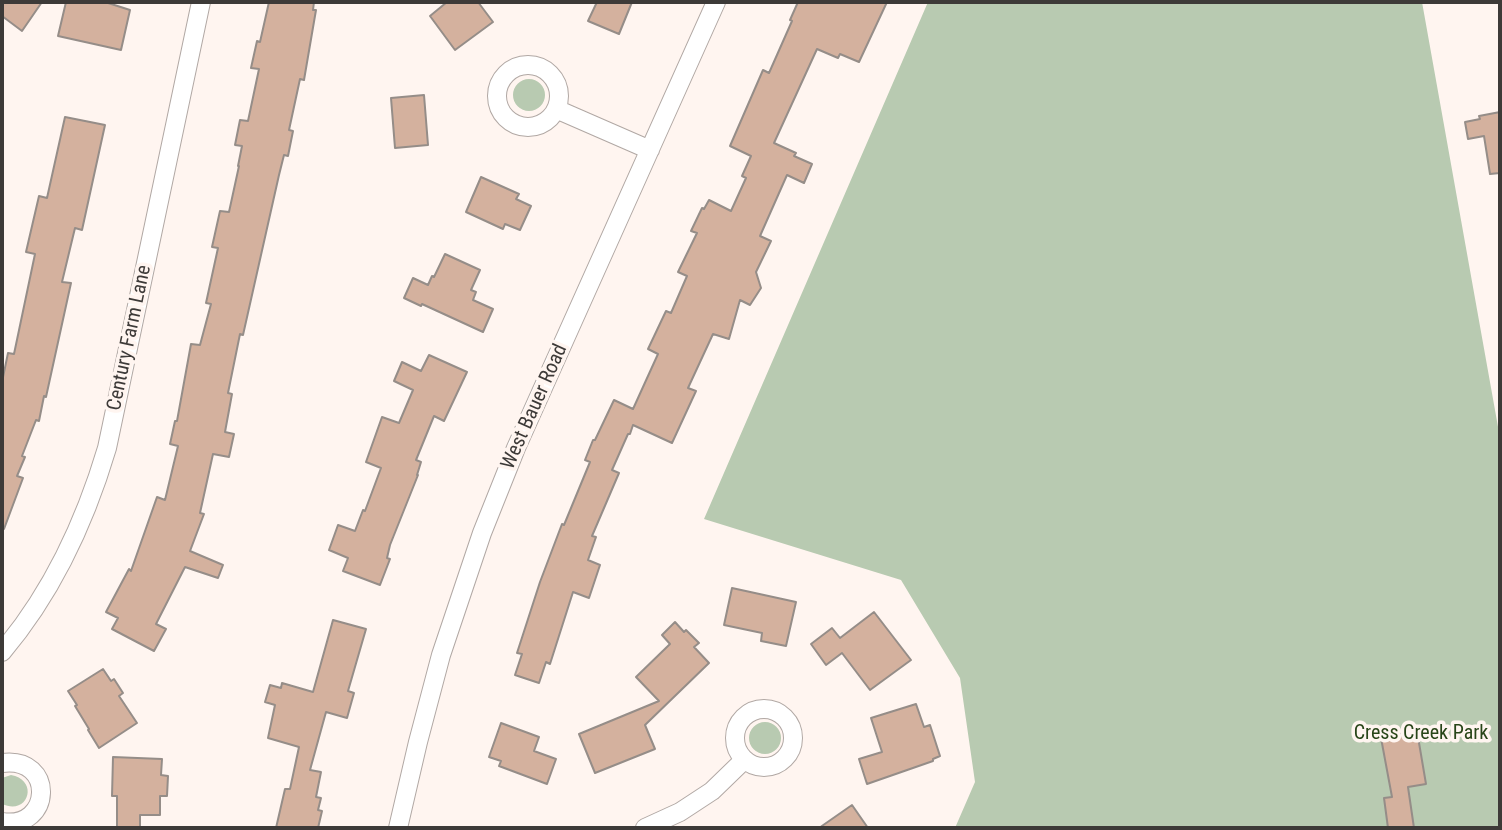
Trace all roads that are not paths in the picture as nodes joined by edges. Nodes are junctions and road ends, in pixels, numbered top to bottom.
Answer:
1 (201, 2) edge
2 (716, 2) edge
3 (556, 109) dead end
4 (650, 150) junction
5 (2, 652) edge
6 (744, 760) dead end
7 (2, 763) edge
8 (2, 822) edge
9 (398, 828) edge
10 (645, 828) edge

1 - 5 street, Century Farm Lane
2 - 4 street, West Bauer Road
3 - 4 street
4 - 9 street, West Bauer Road
6 - 10 street
7 - 8 street

